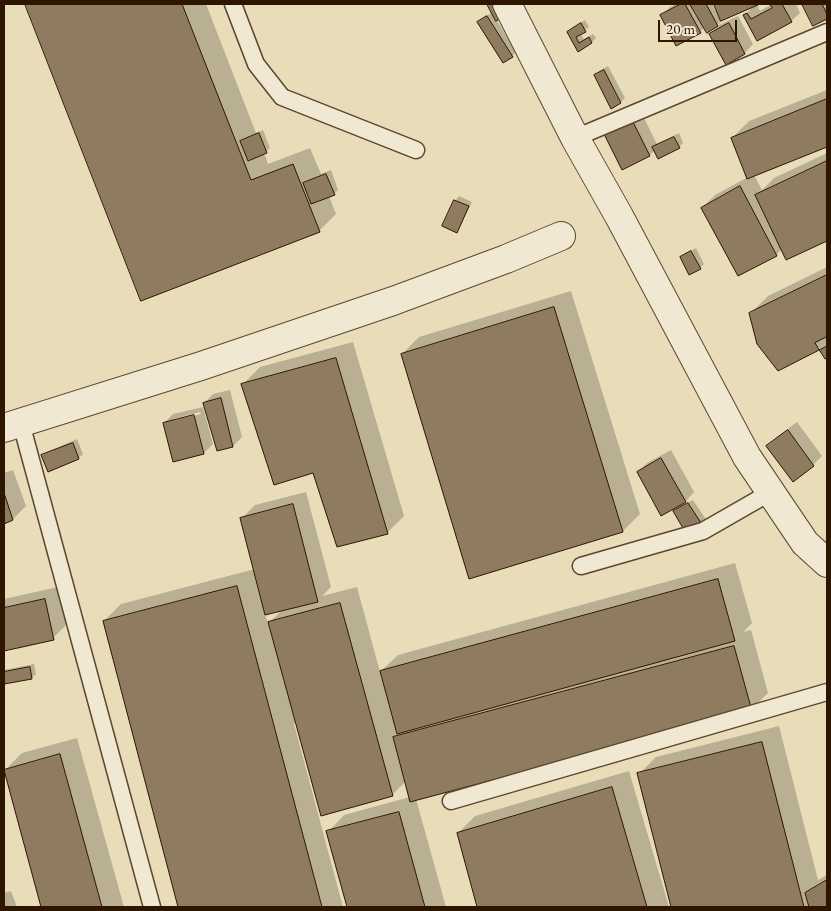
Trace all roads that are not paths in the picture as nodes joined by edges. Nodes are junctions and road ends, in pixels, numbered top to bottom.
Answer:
1 (233, 4) edge
2 (507, 4) edge
3 (827, 32) edge
4 (575, 138) junction
5 (416, 150) dead end
6 (561, 236) dead end
7 (12, 425) edge
8 (771, 492) junction
9 (827, 564) edge
10 (581, 566) dead end
11 (827, 692) edge
12 (451, 801) dead end
13 (152, 907) edge

1 - 5 lane
2 - 4 street
3 - 4 lane
4 - 8 street
6 - 7 street
7 - 13 lane
8 - 9 street
8 - 10 lane
11 - 12 lane

